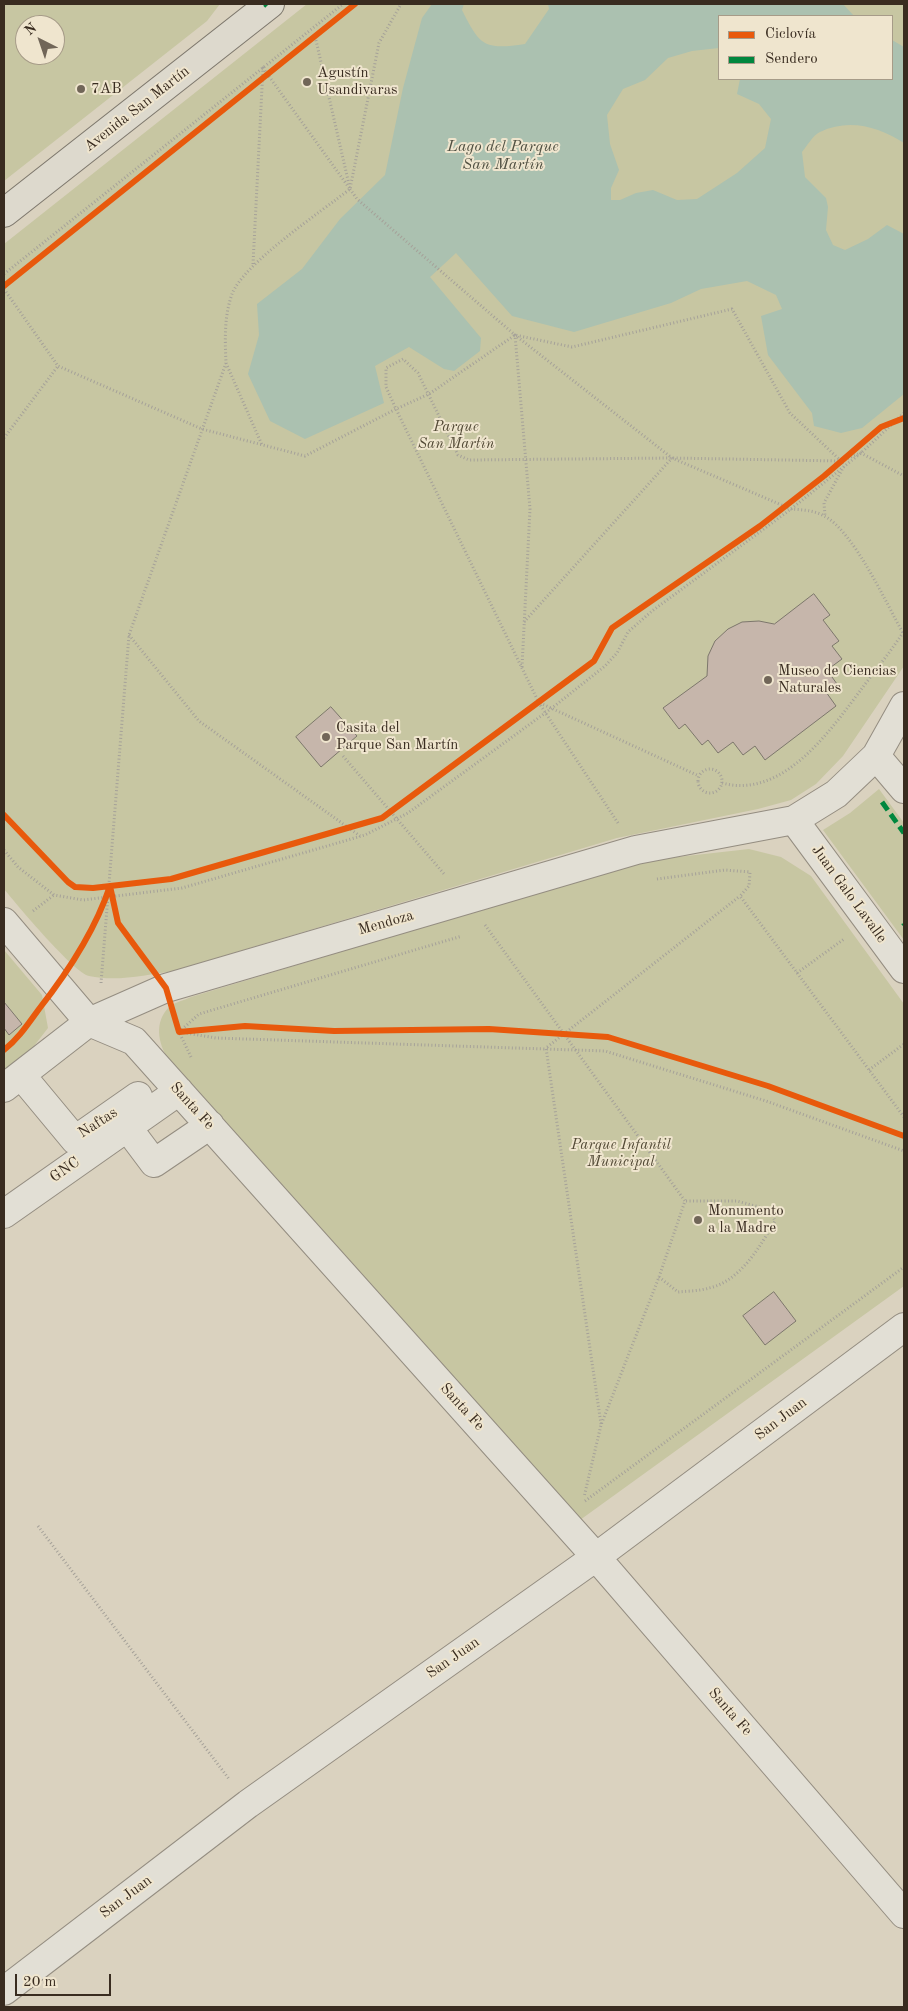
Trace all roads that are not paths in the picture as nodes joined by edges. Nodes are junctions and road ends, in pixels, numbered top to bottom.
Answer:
1 (268, 5) edge
2 (4, 213) edge
3 (904, 706) edge
4 (876, 756) junction
5 (904, 789) edge
6 (794, 820) junction
7 (4, 922) edge
8 (904, 968) edge
9 (94, 1020) junction
10 (12, 1081) edge
11 (172, 1084) junction
12 (210, 1125) junction
13 (127, 1127) junction
14 (4, 1214) edge
15 (904, 1327) edge
16 (596, 1557) junction
17 (904, 1914) edge
18 (4, 1991) edge

1 - 2 main road, Avenida San Martín
3 - 4 street
4 - 5 street
4 - 6 street
6 - 8 street, Juan Galo Lavalle
6 - 9 street, Mendoza
7 - 9 street, Santa Fe
9 - 10 street, Mendoza
9 - 11 street, Santa Fe
10 - 11 street, Naftas
11 - 12 street, Santa Fe
11 - 13 street, GNC
12 - 13 street
12 - 16 street, Santa Fe
13 - 14 street, GNC
15 - 16 street, San Juan
16 - 17 street, Santa Fe
16 - 18 street, San Juan

